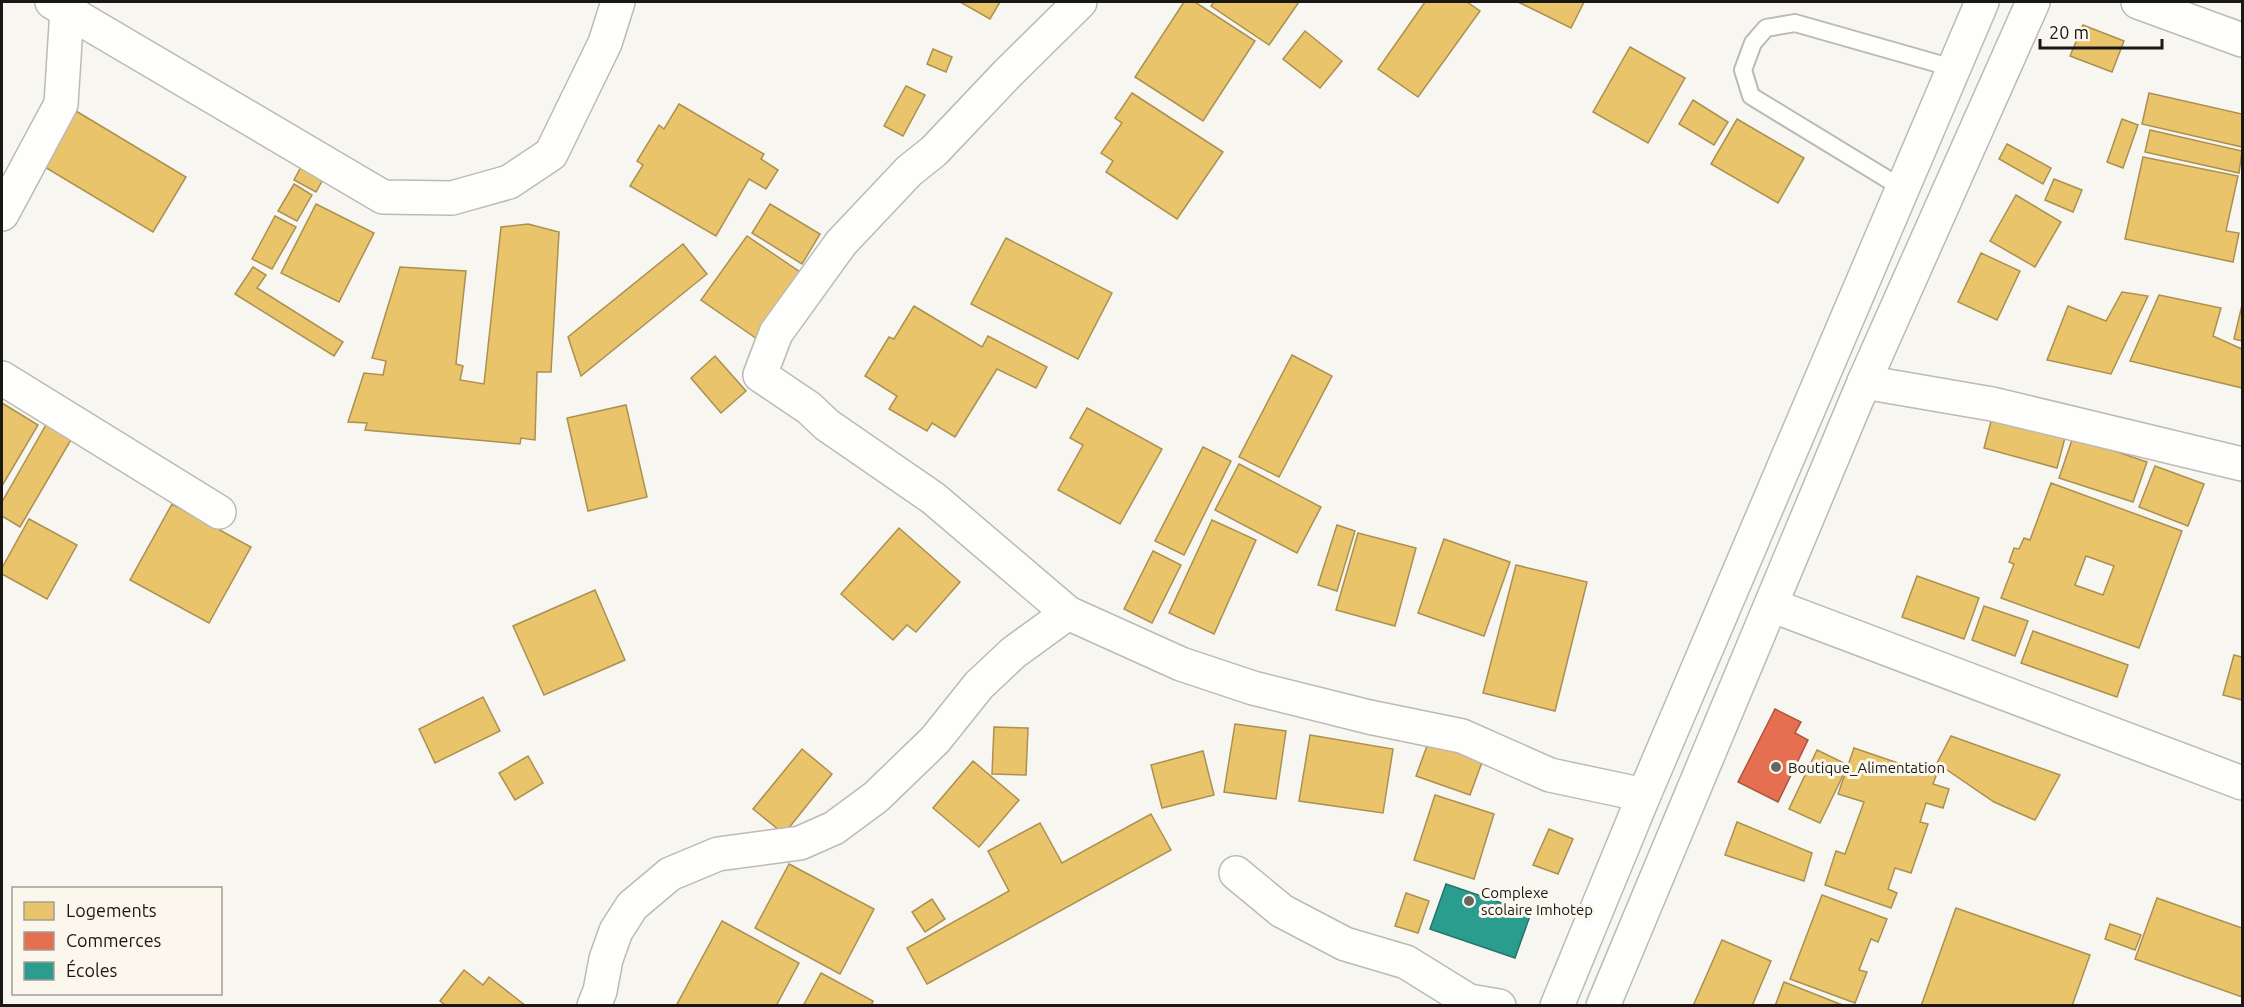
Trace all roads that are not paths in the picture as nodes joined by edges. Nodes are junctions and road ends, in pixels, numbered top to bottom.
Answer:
1 (618, 2) edge
2 (1080, 2) edge
3 (1982, 2) edge
4 (2033, 2) edge
5 (2138, 2) edge
6 (63, 4) edge
7 (2242, 40) edge
8 (1953, 68) junction
9 (1902, 188) junction
10 (2, 214) edge
11 (2, 378) edge
12 (1864, 382) junction
13 (2242, 464) edge
14 (219, 512) dead end
15 (1771, 605) junction
16 (1068, 613) junction
17 (2242, 783) edge
18 (1644, 795) junction
19 (1236, 873) dead end
20 (594, 1005) edge
21 (1498, 1005) edge
22 (1557, 1005) edge
23 (1603, 1005) edge

1 - 6 street
2 - 16 street
3 - 8 street
4 - 12 street
5 - 7 street
6 - 10 street
8 - 9 street
8 - 9 lane
9 - 18 street
11 - 14 street
12 - 13 street
12 - 15 street
15 - 17 street
15 - 23 street
16 - 18 street
16 - 20 street
18 - 22 street
19 - 21 street

